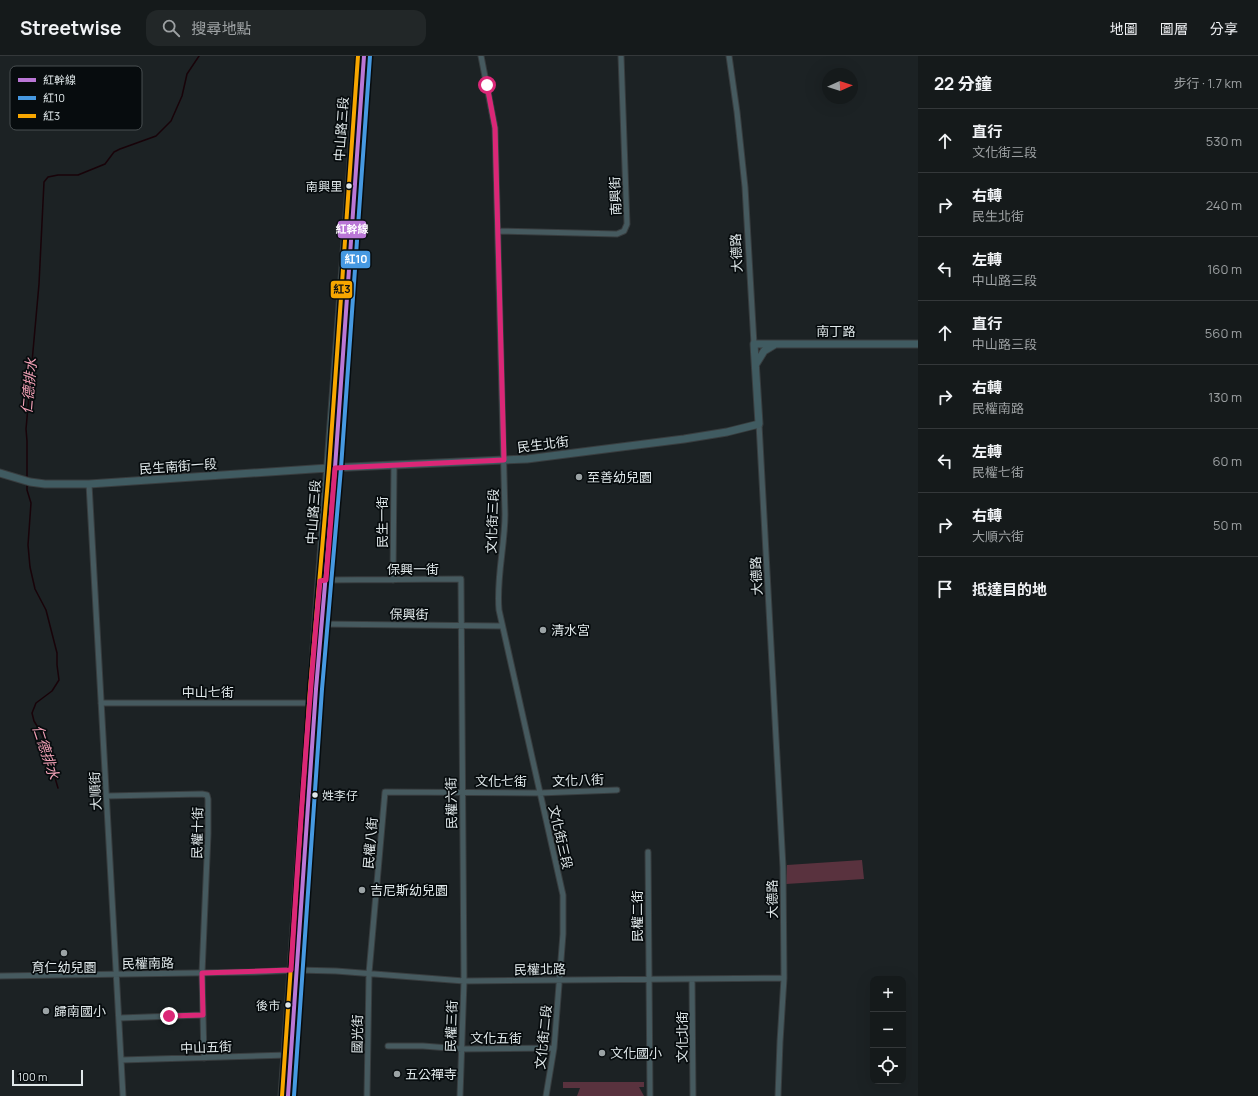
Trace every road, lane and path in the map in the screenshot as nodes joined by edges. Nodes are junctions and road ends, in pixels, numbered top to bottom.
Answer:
1 (359, 56) edge
2 (364, 56) edge
3 (481, 56) edge
4 (621, 56) edge
5 (729, 56) edge
6 (498, 231) junction
7 (780, 343) junction
8 (754, 344) junction
9 (918, 344) edge
10 (755, 366) junction
11 (758, 424) junction
12 (504, 460) junction
13 (394, 465) junction
14 (331, 468) junction
15 (0, 473) edge
16 (89, 484) junction
17 (323, 580) junction
18 (393, 580) junction
19 (319, 624) junction
20 (460, 626) junction
21 (502, 626) junction
22 (101, 703) junction
23 (312, 703) junction
24 (617, 790) dead end
25 (462, 792) junction
26 (539, 792) junction
27 (106, 796) junction
28 (648, 852) dead end
29 (294, 970) junction
30 (202, 973) junction
31 (369, 973) junction
32 (116, 974) junction
33 (0, 976) edge
34 (784, 978) junction
35 (648, 979) junction
36 (692, 979) junction
37 (559, 980) junction
38 (464, 981) junction
39 (203, 1015) junction
40 (119, 1018) junction
41 (388, 1046) dead end
42 (554, 1048) junction
43 (462, 1049) junction
44 (288, 1055) junction
45 (204, 1058) junction
46 (121, 1060) junction
47 (123, 1096) edge
48 (282, 1096) edge
49 (288, 1096) edge
50 (367, 1096) edge
51 (460, 1096) edge
52 (546, 1096) edge
53 (650, 1096) edge
54 (693, 1096) edge
55 (778, 1096) edge

1 - 14 main road, 中山路三段
2 - 14 main road, 中山路三段
3 - 6 street, 文化街三段
4 - 6 street, 南興街
5 - 8 street, 大德路
6 - 12 street, 文化街三段
7 - 8 main road, 南丁路
7 - 9 main road, 南丁路
7 - 10 main road
8 - 10 main road, 大德路
10 - 11 main road, 大德路
11 - 12 main road, 民生北街
11 - 34 street, 大德路
12 - 13 main road, 民生北街
12 - 21 street, 文化街三段
13 - 14 main road, 民生北街
13 - 18 street, 民生一街
14 - 16 main road, 民生南街一段
14 - 17 main road, 中山路三段
15 - 16 main road, 民生南街一段
16 - 22 street, 大順街
17 - 18 street, 保興一街
17 - 19 main road, 中山路三段
18 - 20 street, 保興一街
19 - 20 street, 保興街
19 - 23 main road, 中山路三段
20 - 21 street, 保興街
20 - 25 street, 民權六街
21 - 26 street, 文化街三段
22 - 23 street, 中山七街
22 - 27 street, 大順街
23 - 29 main road, 中山路三段
24 - 26 street, 文化八街
25 - 26 street, 文化七街
25 - 31 street, 民權八街
25 - 38 street, 民權六街
26 - 37 street, 文化街三段
27 - 30 street, 民權十街
27 - 32 street, 大順街
28 - 35 street, 民權二街
29 - 30 street, 民權南路
29 - 31 street, 民權北路
29 - 44 main road, 中山路三段
30 - 32 street, 民權南路
30 - 39 street
31 - 38 street, 民權北路
31 - 50 street, 國光街
32 - 33 street, 民權南路
32 - 40 street, 大順街
34 - 36 street, 民權北路
34 - 55 street, 大德路
35 - 36 street, 民權北路
35 - 37 street, 民權北路
35 - 53 street, 民權二街
36 - 54 street, 文化北街
37 - 38 street, 民權北路
37 - 42 street, 文化街二段
38 - 43 street, 民權三街
39 - 40 street
39 - 45 street
40 - 46 street, 大順街
41 - 43 street, 文化五街
42 - 43 street, 文化五街
42 - 52 street, 文化街二段
43 - 51 street, 民權三街
44 - 45 street, 中山五街
44 - 48 main road
44 - 49 main road
45 - 46 street, 中山五街
46 - 47 street, 大順街

